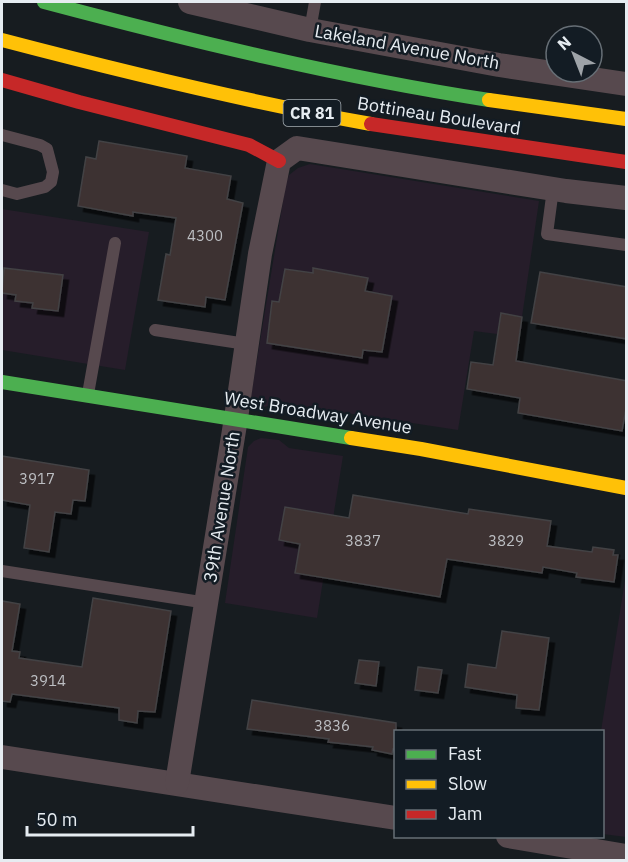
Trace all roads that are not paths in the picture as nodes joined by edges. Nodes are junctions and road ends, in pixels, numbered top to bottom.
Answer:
1 (44, 2) edge
2 (315, 2) edge
3 (202, 3) edge
4 (310, 30) junction
5 (2, 40) edge
6 (2, 80) edge
7 (627, 84) edge
8 (627, 119) edge
9 (2, 135) edge
10 (279, 161) junction
11 (627, 162) edge
12 (553, 189) junction
13 (2, 190) edge
14 (627, 198) edge
15 (115, 243) dead end
16 (627, 245) edge
17 (155, 330) dead end
18 (246, 344) junction
19 (2, 382) edge
20 (87, 395) junction
21 (236, 418) junction
22 (627, 488) edge
23 (2, 571) edge
24 (207, 603) junction
25 (2, 757) edge
26 (177, 783) junction
27 (394, 818) edge
28 (514, 838) edge
29 (627, 856) edge

1 - 8 main road, Bottineau Boulevard
2 - 4 lane
3 - 4 street, Lakeland Avenue North
4 - 7 street, Lakeland Avenue North
5 - 11 main road, Bottineau Boulevard / CR 81
6 - 10 main road
9 - 13 lane
10 - 12 street
10 - 18 street, 39th Avenue North
12 - 14 street
12 - 16 lane
15 - 20 lane
17 - 18 lane
18 - 21 street, 39th Avenue North
19 - 20 main road, West Broadway Avenue
20 - 21 main road, West Broadway Avenue
21 - 22 main road, West Broadway Avenue
21 - 24 street, 39th Avenue North
23 - 24 lane
24 - 26 street, 39th Avenue North
25 - 26 street
26 - 27 street
28 - 29 street

